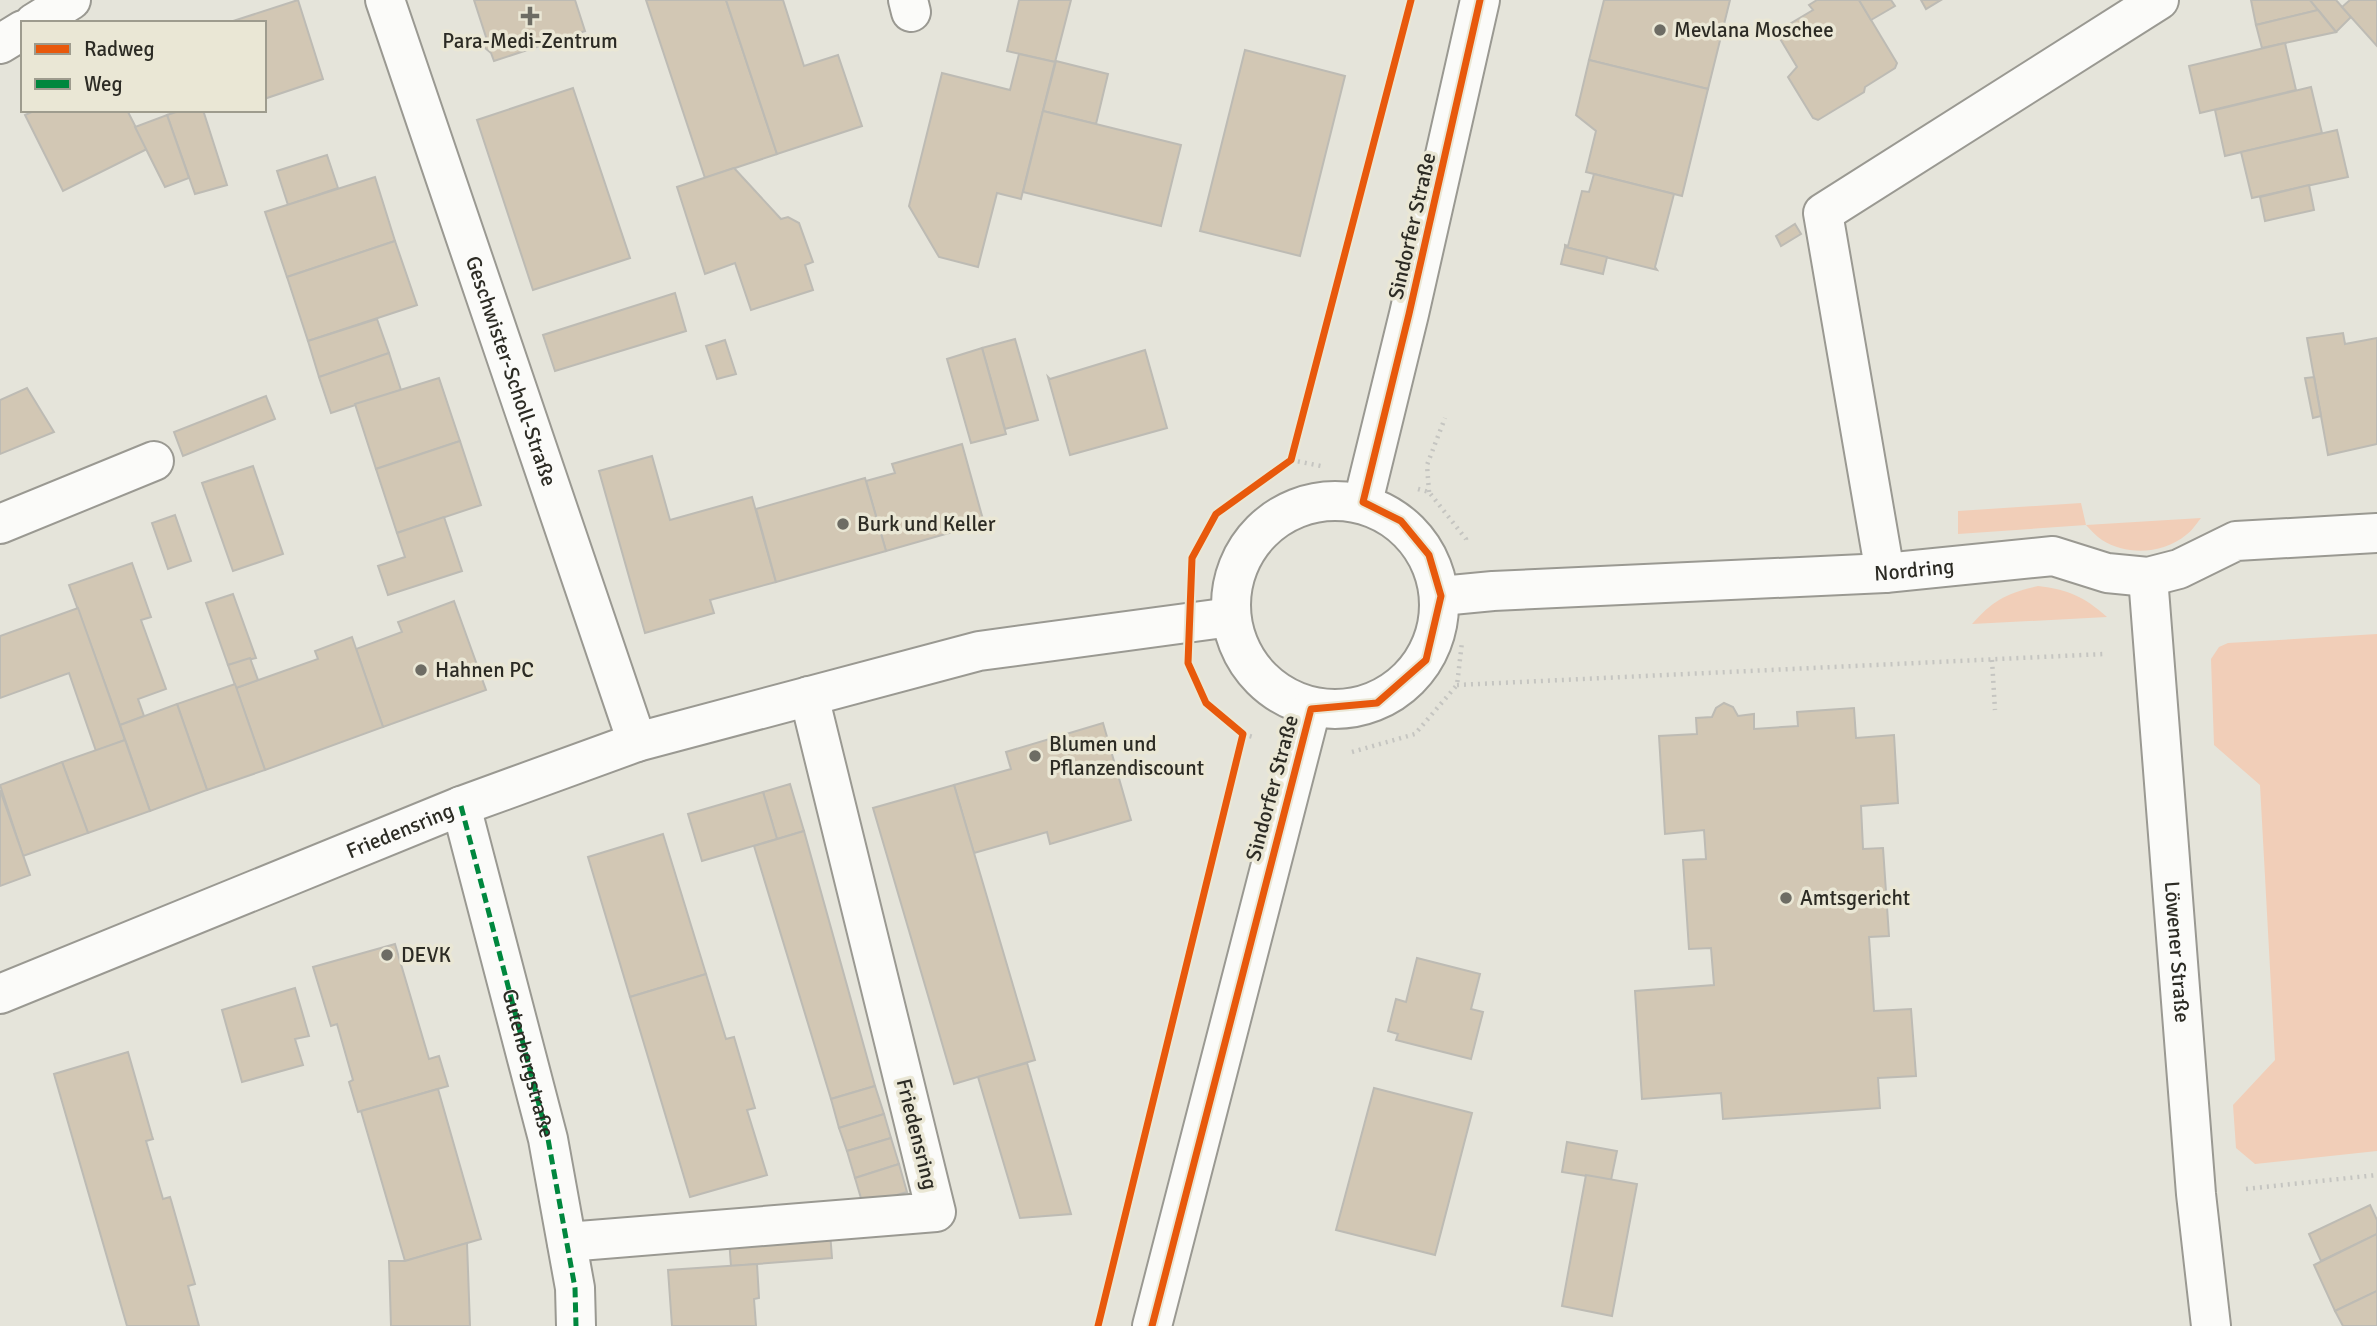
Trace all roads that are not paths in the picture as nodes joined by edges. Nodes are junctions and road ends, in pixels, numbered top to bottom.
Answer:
1 (71, 0) edge
2 (385, 0) edge
3 (1479, 0) edge
4 (2159, 0) edge
5 (37, 21) edge
6 (21, 31) edge
7 (0, 44) edge
8 (154, 461) dead end
9 (1363, 502) junction
10 (0, 524) edge
11 (2377, 533) edge
12 (1885, 573) junction
13 (2148, 578) junction
14 (1441, 596) junction
15 (1231, 617) junction
16 (809, 696) junction
17 (1311, 709) junction
18 (637, 741) junction
19 (461, 806) junction
20 (0, 994) edge
21 (567, 1242) junction
22 (576, 1326) edge
23 (1153, 1326) edge
24 (2211, 1326) edge

1 - 5 street
2 - 18 street, Geschwister-Scholl-Straße
3 - 9 street, Sindorfer Straße
4 - 12 street
6 - 7 street
8 - 10 street
9 - 14 street, Sindorfer Straße
9 - 15 street, Sindorfer Straße
11 - 13 street, Nordring
12 - 13 street, Nordring
12 - 14 street, Nordring
13 - 24 street, Löwener Straße
14 - 17 street, Sindorfer Straße
15 - 16 street, Friedensring
15 - 17 street, Sindorfer Straße
16 - 18 street, Friedensring
16 - 21 street, Friedensring
17 - 23 street, Sindorfer Straße
18 - 19 street, Friedensring
19 - 20 street, Friedensring
19 - 21 street, Gutenbergstraße
21 - 22 street, Gutenbergstraße

